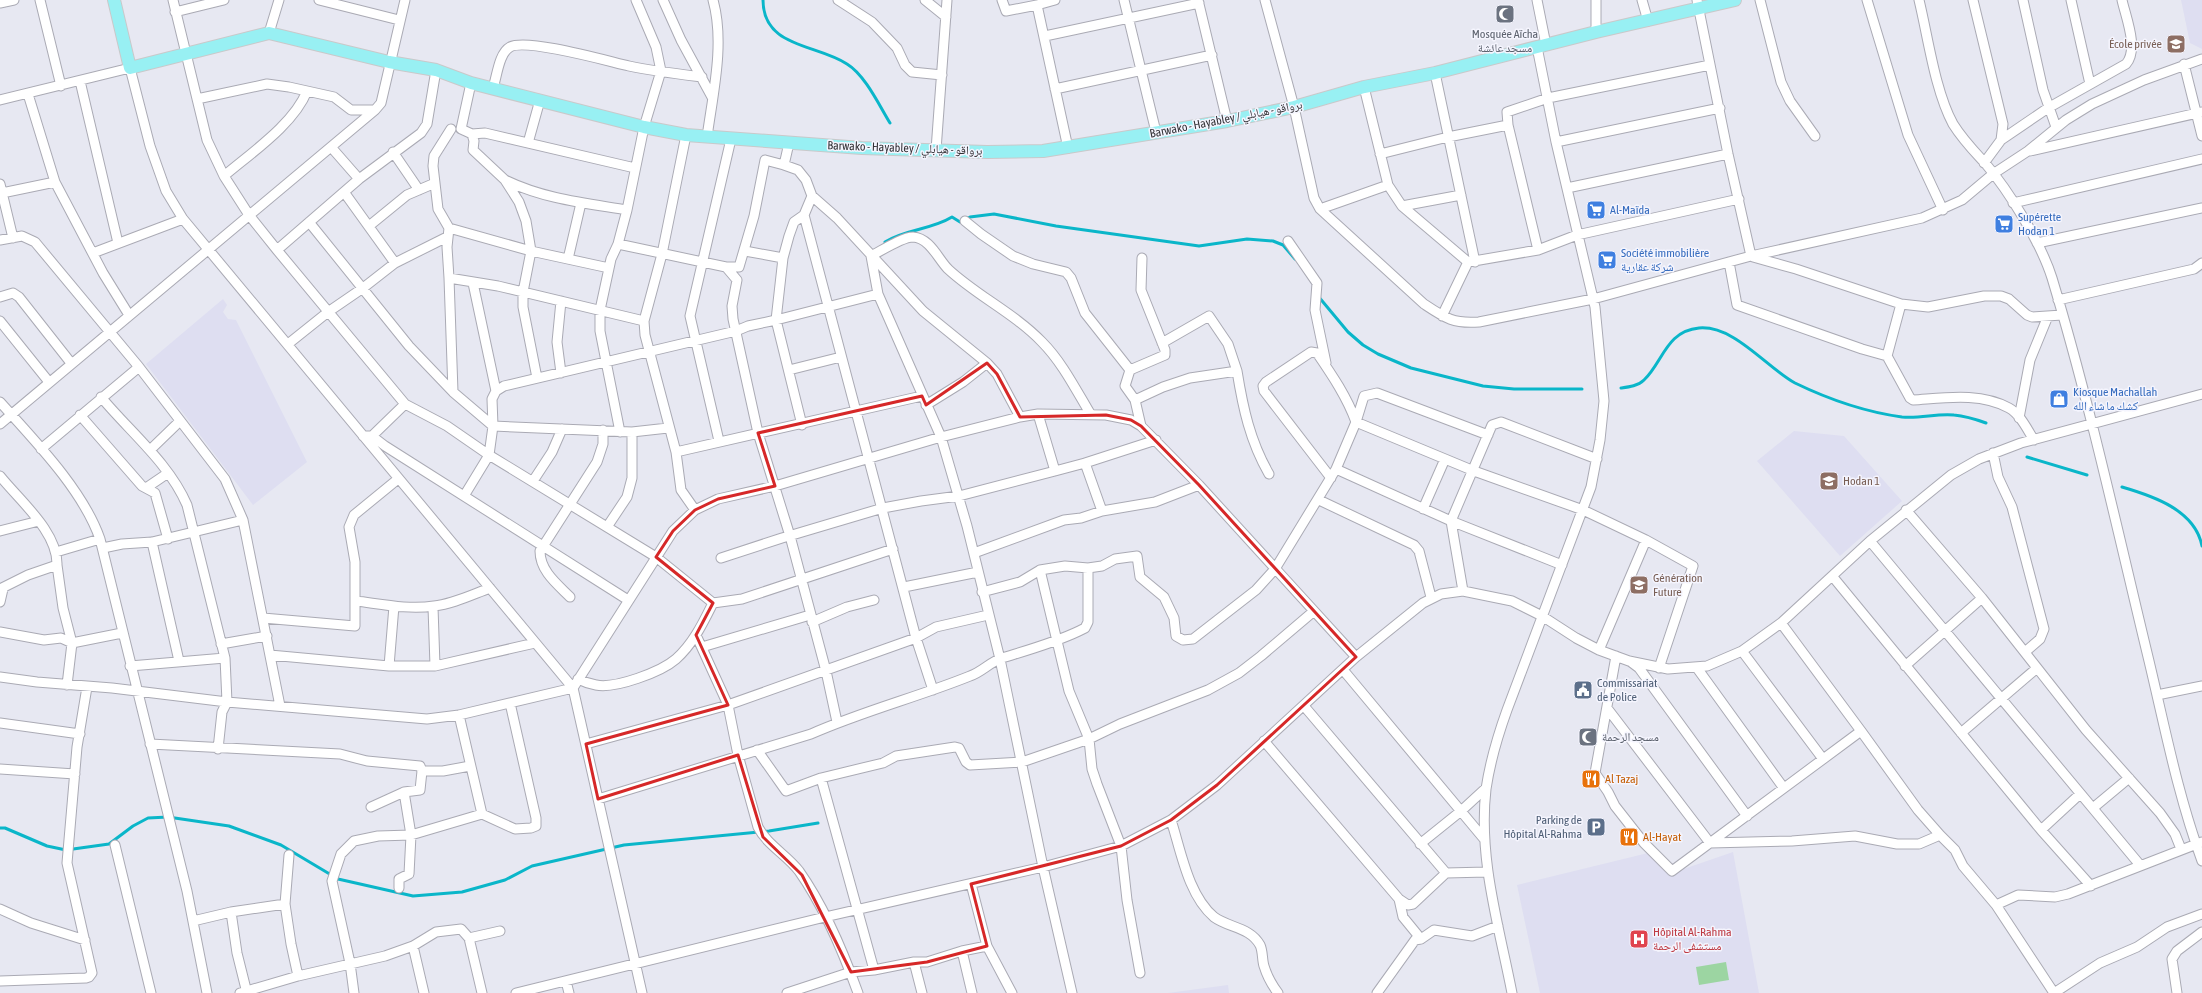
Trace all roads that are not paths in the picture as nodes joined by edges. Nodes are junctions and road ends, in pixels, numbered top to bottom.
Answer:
1 (14, 0) edge
2 (40, 0) edge
3 (114, 0) edge
4 (172, 0) edge
5 (224, 0) edge
6 (279, 0) edge
7 (319, 0) edge
8 (405, 0) edge
9 (636, 0) edge
10 (663, 0) edge
11 (713, 0) edge
12 (838, 0) edge
13 (925, 0) edge
14 (947, 0) edge
15 (1002, 0) edge
16 (1055, 0) edge
17 (1124, 0) edge
18 (1265, 0) edge
19 (1537, 0) edge
20 (1596, 0) edge
21 (1642, 0) edge
22 (1734, 0) edge
23 (1760, 0) edge
24 (1867, 0) edge
25 (1919, 0) edge
26 (1974, 0) edge
27 (2023, 0) edge
28 (2071, 0) edge
29 (2122, 0) edge
30 (1199, 2) edge
31 (0, 3) edge
32 (1698, 4) edge
33 (1037, 5) junction
34 (175, 12) junction
35 (946, 16) junction
36 (1129, 18) junction
37 (399, 20) junction
38 (1648, 21) junction
39 (1596, 32) junction
40 (269, 33) junction
41 (1045, 36) junction
42 (1541, 46) junction
43 (186, 54) junction
44 (1212, 55) junction
45 (2202, 59) edge
46 (389, 62) junction
47 (2184, 64) junction
48 (1710, 65) junction
49 (130, 68) junction
50 (436, 70) junction
51 (1141, 70) junction
52 (660, 71) junction
53 (1435, 74) junction
54 (942, 75) junction
55 (702, 77) junction
56 (80, 81) junction
57 (471, 83) junction
58 (2090, 84) junction
59 (61, 86) junction
60 (1364, 87) junction
61 (493, 88) junction
62 (1055, 89) junction
63 (307, 91) junction
64 (28, 94) junction
65 (712, 97) junction
66 (1548, 98) junction
67 (197, 99) junction
68 (0, 100) edge
69 (540, 100) junction
70 (1294, 107) junction
71 (1720, 108) junction
72 (2048, 108) junction
73 (375, 110) junction
74 (2199, 112) edge
75 (1227, 121) junction
76 (1508, 125) junction
77 (644, 127) junction
78 (2056, 128) junction
79 (451, 130) dead end
80 (1156, 132) junction
81 (472, 134) junction
82 (686, 134) junction
83 (1815, 136) dead end
84 (2202, 136) edge
85 (707, 137) junction
86 (1448, 137) junction
87 (731, 139) junction
88 (2001, 140) junction
89 (1556, 142) junction
90 (528, 143) junction
91 (789, 143) junction
92 (331, 147) junction
93 (1068, 148) junction
94 (936, 150) junction
95 (2028, 151) junction
96 (394, 152) junction
97 (1380, 154) junction
98 (1728, 154) junction
99 (2202, 160) edge
100 (1984, 163) junction
101 (784, 165) junction
102 (635, 168) junction
103 (1993, 174) junction
104 (224, 176) junction
105 (359, 179) junction
106 (505, 180) junction
107 (55, 182) junction
108 (435, 183) junction
109 (1388, 186) junction
110 (1, 188) edge
111 (1567, 188) junction
112 (419, 190) junction
113 (344, 192) junction
114 (1461, 195) junction
115 (812, 196) junction
116 (1739, 199) junction
117 (581, 203) junction
118 (2013, 203) junction
119 (1402, 206) junction
120 (2202, 208) edge
121 (1320, 209) junction
122 (627, 210) junction
123 (1944, 210) junction
124 (249, 214) junction
125 (804, 215) junction
126 (183, 220) junction
127 (965, 221) dead end
128 (309, 222) junction
129 (369, 226) junction
130 (448, 232) junction
131 (1578, 235) junction
132 (13, 238) junction
133 (0, 240) edge
134 (1288, 241) dead end
135 (118, 243) junction
136 (2037, 243) junction
137 (618, 244) junction
138 (277, 250) junction
139 (1538, 250) junction
140 (207, 251) junction
141 (531, 251) junction
142 (745, 251) junction
143 (93, 253) junction
144 (662, 254) junction
145 (872, 256) junction
146 (1751, 256) junction
147 (784, 258) junction
148 (1142, 258) dead end
149 (568, 259) junction
150 (701, 262) junction
151 (1472, 262) junction
152 (1729, 262) junction
153 (395, 263) junction
154 (2202, 263) edge
155 (726, 267) junction
156 (609, 268) junction
157 (449, 278) junction
158 (472, 283) junction
159 (363, 288) junction
160 (523, 292) junction
161 (878, 294) junction
162 (0, 297) edge
163 (1593, 299) junction
164 (2058, 300) junction
165 (561, 301) junction
166 (1901, 304) junction
167 (829, 308) junction
168 (600, 310) junction
169 (328, 312) junction
170 (129, 315) junction
171 (2062, 315) junction
172 (1442, 316) junction
173 (2048, 316) junction
174 (0, 320) edge
175 (776, 320) junction
176 (644, 321) junction
177 (736, 331) junction
178 (110, 332) junction
179 (695, 341) junction
180 (1162, 343) junction
181 (288, 344) junction
182 (649, 352) junction
183 (1887, 356) junction
184 (841, 357) junction
185 (72, 363) junction
186 (606, 363) junction
187 (987, 363) junction
188 (139, 367) junction
189 (1327, 368) junction
190 (789, 370) junction
191 (1130, 370) junction
192 (1237, 371) junction
193 (561, 373) junction
194 (537, 378) junction
195 (50, 382) junction
196 (496, 391) junction
197 (454, 392) junction
198 (2202, 394) edge
199 (922, 396) junction
200 (101, 397) junction
201 (1135, 400) junction
202 (0, 402) edge
203 (405, 404) junction
204 (926, 405) junction
205 (855, 413) junction
206 (11, 414) junction
207 (1038, 414) junction
208 (80, 415) junction
209 (1090, 415) junction
210 (1020, 417) junction
211 (2020, 418) junction
212 (180, 421) junction
213 (1356, 422) junction
214 (2091, 423) junction
215 (0, 424) edge
216 (802, 425) junction
217 (493, 426) junction
218 (1141, 426) junction
219 (668, 428) junction
220 (562, 429) junction
221 (603, 430) junction
222 (620, 432) junction
223 (632, 432) junction
224 (758, 433) junction
225 (1488, 434) junction
226 (368, 436) junction
227 (941, 437) junction
228 (1156, 440) junction
229 (2034, 440) junction
230 (719, 441) junction
231 (41, 449) junction
232 (150, 450) junction
233 (676, 452) junction
234 (1993, 453) junction
235 (489, 455) junction
236 (868, 459) junction
237 (1445, 459) junction
238 (1597, 459) junction
239 (1084, 463) junction
240 (1336, 469) junction
241 (1055, 471) junction
242 (1474, 471) junction
243 (168, 473) junction
244 (1269, 474) dead end
245 (0, 476) edge
246 (1331, 478) junction
247 (398, 479) junction
248 (533, 481) junction
249 (1199, 485) junction
250 (775, 486) junction
251 (4, 487) edge
252 (146, 488) junction
253 (464, 496) junction
254 (958, 496) junction
255 (1319, 500) junction
256 (569, 504) junction
257 (883, 508) junction
258 (1423, 509) junction
259 (695, 510) junction
260 (1102, 510) junction
261 (1583, 510) junction
262 (1906, 510) junction
263 (243, 520) junction
264 (1451, 521) junction
265 (39, 522) junction
266 (606, 527) junction
267 (0, 531) edge
268 (194, 533) junction
269 (790, 536) junction
270 (168, 539) junction
271 (1646, 540) junction
272 (1870, 541) junction
273 (152, 542) junction
274 (101, 544) junction
275 (543, 547) junction
276 (893, 549) junction
277 (56, 552) junction
278 (974, 553) junction
279 (656, 557) junction
280 (721, 558) dead end
281 (57, 565) junction
282 (1562, 565) junction
283 (1088, 568) junction
284 (1275, 569) junction
285 (1040, 570) junction
286 (978, 572) junction
287 (1833, 577) junction
288 (801, 579) junction
289 (904, 587) junction
290 (490, 588) junction
291 (1, 589) edge
292 (1463, 591) junction
293 (982, 592) junction
294 (570, 597) dead end
295 (1431, 597) junction
296 (1982, 598) junction
297 (628, 600) junction
298 (874, 600) dead end
299 (356, 601) junction
300 (0, 602) edge
301 (714, 603) junction
302 (394, 606) junction
303 (432, 606) junction
304 (1314, 611) junction
305 (988, 615) junction
306 (1542, 616) junction
307 (263, 618) junction
308 (811, 619) junction
309 (1781, 624) junction
310 (1946, 631) junction
311 (0, 632) edge
312 (122, 633) junction
313 (696, 635) junction
314 (267, 636) junction
315 (916, 638) junction
316 (1056, 641) junction
317 (72, 643) junction
318 (535, 643) junction
319 (221, 644) junction
320 (702, 647) junction
321 (1599, 650) junction
322 (1742, 651) junction
323 (2025, 652) junction
324 (270, 655) junction
325 (1616, 656) junction
326 (1356, 657) junction
327 (225, 658) junction
328 (1000, 659) junction
329 (179, 661) junction
330 (1630, 661) junction
331 (130, 666) junction
332 (389, 666) junction
333 (435, 666) junction
334 (1905, 666) junction
335 (1659, 668) junction
336 (1696, 668) junction
337 (2037, 668) junction
338 (826, 671) junction
339 (1344, 671) junction
340 (0, 677) edge
341 (578, 679) junction
342 (68, 685) junction
343 (2202, 686) edge
344 (87, 687) junction
345 (573, 688) junction
346 (933, 690) junction
347 (136, 692) junction
348 (2157, 695) junction
349 (2002, 698) junction
350 (227, 702) junction
351 (510, 703) junction
352 (728, 705) junction
353 (280, 706) junction
354 (1304, 706) junction
355 (1607, 708) junction
356 (459, 715) junction
357 (837, 722) junction
358 (0, 723) edge
359 (1861, 731) junction
360 (1961, 733) junction
361 (80, 734) junction
362 (1089, 740) junction
363 (1264, 741) junction
364 (150, 744) junction
365 (586, 744) junction
366 (218, 749) junction
367 (757, 750) junction
368 (738, 755) junction
369 (1823, 759) junction
370 (1022, 762) junction
371 (470, 766) junction
372 (0, 769) edge
373 (422, 771) junction
374 (75, 774) junction
375 (821, 778) junction
376 (2130, 778) junction
377 (1486, 788) junction
378 (1783, 788) junction
379 (404, 792) junction
380 (2080, 794) junction
381 (598, 799) junction
382 (372, 807) dead end
383 (2093, 808) junction
384 (1461, 811) junction
385 (482, 814) junction
386 (1747, 816) junction
387 (1171, 820) junction
388 (2041, 830) junction
389 (411, 835) junction
390 (1940, 835) junction
391 (1485, 840) junction
392 (1710, 843) junction
393 (1420, 844) junction
394 (115, 845) dead end
395 (1121, 846) junction
396 (2181, 849) junction
397 (2200, 851) edge
398 (289, 855) dead end
399 (2140, 865) junction
400 (1043, 867) junction
401 (1488, 872) junction
402 (1446, 873) junction
403 (971, 884) junction
404 (2091, 886) junction
405 (399, 888) dead end
406 (1400, 899) junction
407 (285, 904) junction
408 (1996, 905) junction
409 (0, 909) edge
410 (857, 910) junction
411 (231, 912) junction
412 (2202, 914) edge
413 (825, 917) junction
414 (193, 921) junction
415 (1498, 926) junction
416 (500, 931) dead end
417 (2202, 932) edge
418 (469, 938) junction
419 (1421, 939) junction
420 (85, 940) junction
421 (412, 946) junction
422 (987, 946) junction
423 (962, 951) junction
424 (914, 962) junction
425 (350, 964) junction
426 (636, 964) junction
427 (874, 970) junction
428 (851, 972) junction
429 (1140, 973) dead end
430 (298, 976) junction
431 (0, 981) edge
432 (566, 981) junction
433 (802, 990) edge
434 (245, 992) edge
435 (150, 993) edge
436 (207, 993) edge
437 (354, 993) edge
438 (424, 993) edge
439 (482, 993) edge
440 (516, 993) edge
441 (569, 993) edge
442 (642, 993) edge
443 (787, 993) edge
444 (858, 993) edge
445 (922, 993) edge
446 (972, 993) edge
447 (1012, 993) edge
448 (1072, 993) edge
449 (1278, 993) edge
450 (1377, 993) edge
451 (1512, 993) edge
452 (2054, 993) edge
453 (2177, 993) edge

1 - 31 street
2 - 59 street
3 - 49 main road
4 - 34 street
5 - 34 street
6 - 40 street
7 - 37 street
8 - 37 street
9 - 52 street
10 - 55 street
11 - 65 street
12 - 54 street
13 - 35 street
14 - 35 street
15 - 33 street
16 - 33 street
17 - 36 street
18 - 70 street
19 - 42 street
20 - 39 street
21 - 38 street
22 - 32 main road, Barwako - Hayabley / برواقو - هيابلي
23 - 83 street
24 - 123 street
25 - 100 street
26 - 88 street
27 - 72 street
28 - 58 street
29 - 58 street
30 - 36 street
30 - 44 street
32 - 38 main road, Barwako - Hayabley / برواقو - هيابلي
32 - 48 street
33 - 41 street
34 - 43 street
35 - 54 street
36 - 41 street
36 - 51 street
37 - 46 street
38 - 39 main road, Barwako - Hayabley / برواقو - هيابلي
39 - 42 main road, Barwako - Hayabley / برواقو - هيابلي
40 - 43 main road
40 - 46 main road, Barwako - Hayabley / برواقو - هيابلي
41 - 62 street
42 - 53 main road, Barwako - Hayabley / برواقو - هيابلي
42 - 66 street
43 - 49 main road
43 - 67 street
44 - 51 street
44 - 75 street
45 - 47 street
46 - 50 main road, Barwako - Hayabley / برواقو - هيابلي
46 - 73 street
47 - 74 street
47 - 78 street
48 - 66 street
48 - 71 street
49 - 56 street
49 - 126 street
50 - 57 main road, Barwako - Hayabley / برواقو - هيابلي
50 - 96 street
51 - 62 street
51 - 80 street
52 - 55 street
52 - 61 street
52 - 77 street
53 - 60 main road, Barwako - Hayabley / برواقو - هيابلي
53 - 86 street
54 - 94 street
55 - 65 street
56 - 59 street
56 - 135 street
57 - 61 main road, Barwako - Hayabley / برواقو - هيابلي
57 - 81 street
58 - 72 street
59 - 64 street
60 - 70 main road, Barwako - Hayabley / برواقو - هيابلي
60 - 97 street
61 - 69 main road, Barwako - Hayabley / برواقو - هيابلي
62 - 93 street
63 - 67 street
63 - 73 street
63 - 104 street
64 - 68 street
64 - 107 street
65 - 85 street
66 - 76 street
66 - 89 street
67 - 104 street
69 - 77 main road, Barwako - Hayabley / برواقو - هيابلي
69 - 90 street
70 - 75 main road, Barwako - Hayabley / برواقو - هيابلي
70 - 121 street
71 - 89 street
71 - 98 street
72 - 78 street
72 - 88 street
73 - 92 street
74 - 84 street
74 - 95 street
75 - 80 main road, Barwako - Hayabley / برواقو - هيابلي
76 - 86 street
76 - 139 street
77 - 82 main road, Barwako - Hayabley / برواقو - هيابلي
77 - 102 street
78 - 95 street
79 - 108 street
80 - 93 main road, Barwako - Hayabley / برواقو - هيابلي
81 - 90 street
81 - 106 street
82 - 85 main road, Barwako - Hayabley / برواقو - هيابلي
82 - 144 street
85 - 87 main road, Barwako - Hayabley / برواقو - هيابلي
86 - 97 street
86 - 114 street
87 - 91 main road, Barwako - Hayabley / برواقو - هيابلي
87 - 150 street
88 - 100 street
89 - 111 street
90 - 102 street
91 - 94 main road, Barwako - Hayabley / برواقو - هيابلي
91 - 101 street
92 - 105 street
92 - 124 street
93 - 94 main road, Barwako - Hayabley / برواقو - هيابلي
95 - 103 street
96 - 105 street
96 - 112 street
97 - 109 street
98 - 111 street
98 - 116 street
99 - 118 street
100 - 103 street
101 - 115 street
101 - 142 street
102 - 122 street
103 - 118 street
103 - 123 street
104 - 124 street
105 - 113 street
106 - 117 street
106 - 141 street
107 - 110 street
107 - 143 street
108 - 112 street
108 - 130 street
109 - 119 street
109 - 121 street
110 - 132 street
111 - 131 street
112 - 129 street
113 - 128 street
113 - 129 street
114 - 119 street
114 - 151 street
115 - 125 street
115 - 145 street
116 - 131 street
116 - 146 street
117 - 122 street
117 - 149 street
118 - 136 street
119 - 151 street
120 - 136 street
121 - 172 street
122 - 137 street
123 - 146 street
124 - 138 street
124 - 140 street
125 - 147 street
125 - 167 street
126 - 135 street
126 - 140 street
127 - 191 street
128 - 138 street
128 - 159 street
129 - 153 street
130 - 141 street
130 - 153 street
130 - 157 street
131 - 139 street
131 - 163 street
132 - 133 street
132 - 178 street
134 - 189 street
135 - 143 street
136 - 164 street
137 - 144 street
137 - 156 street
138 - 169 street
139 - 151 street
140 - 170 street
140 - 181 street
141 - 149 street
141 - 160 street
142 - 147 street
142 - 155 street
143 - 170 street
144 - 150 street
144 - 176 street
145 - 161 street
145 - 187 street
145 - 209 street
146 - 152 street
146 - 166 street
147 - 175 street
148 - 180 street
149 - 156 street
150 - 155 street
150 - 179 street
151 - 172 street
152 - 163 street
152 - 183 street
153 - 159 street
154 - 164 street
155 - 177 street
156 - 168 street
157 - 158 street
157 - 197 street
158 - 160 street
158 - 196 street
159 - 169 street
159 - 197 street
160 - 165 street
160 - 194 street
161 - 167 street
161 - 199 street
162 - 185 street
163 - 172 street
163 - 238 street
164 - 171 street
165 - 168 street
165 - 193 street
166 - 173 street
166 - 183 street
167 - 175 street
167 - 184 street
168 - 176 street
168 - 186 street
169 - 181 street
169 - 203 street
170 - 178 street
171 - 173 street
171 - 214 street
173 - 211 street
174 - 195 street
175 - 177 street
175 - 190 street
176 - 182 street
177 - 179 street
177 - 224 street
178 - 185 street
178 - 188 street
179 - 182 street
179 - 230 street
180 - 191 street
180 - 192 street
181 - 226 street
182 - 186 street
182 - 219 street
183 - 211 street
184 - 190 street
184 - 205 street
185 - 195 street
186 - 193 street
186 - 222 street
187 - 204 street
187 - 210 street
188 - 200 street
188 - 212 street
189 - 213 street
189 - 246 street
190 - 216 street
191 - 201 street
192 - 201 street
192 - 244 street
193 - 194 street
194 - 196 street
195 - 206 street
196 - 217 street
197 - 217 street
198 - 214 street
199 - 204 street
199 - 205 street
200 - 208 street
200 - 232 street
201 - 218 street
202 - 206 street
203 - 226 street
203 - 235 street
204 - 227 street
205 - 216 street
205 - 236 street
206 - 215 street
206 - 231 street
207 - 209 street
207 - 210 street
207 - 241 street
208 - 231 street
208 - 252 street
209 - 218 street
210 - 227 street
211 - 229 street
212 - 232 street
212 - 263 street
213 - 225 street
213 - 237 street
213 - 240 street
214 - 229 street
214 - 348 street
216 - 224 street
217 - 220 street
217 - 235 street
218 - 228 street
219 - 223 street
219 - 233 street
220 - 221 street
220 - 248 street
221 - 222 street
221 - 256 street
222 - 223 street
223 - 266 street
224 - 230 street
224 - 250 street
225 - 238 street
225 - 242 street
226 - 247 street
226 - 253 street
227 - 236 street
227 - 254 street
228 - 239 street
228 - 249 street
229 - 234 street
230 - 233 street
231 - 274 street
232 - 243 street
233 - 259 street
234 - 262 street
234 - 323 street
235 - 248 street
235 - 253 street
236 - 250 street
236 - 257 street
237 - 242 street
237 - 258 street
238 - 261 street
239 - 241 street
239 - 260 street
240 - 246 street
240 - 258 street
241 - 254 street
242 - 261 street
242 - 264 street
243 - 252 street
243 - 268 street
245 - 251 street
246 - 255 street
247 - 290 street
247 - 299 street
248 - 256 street
249 - 260 street
249 - 284 street
250 - 259 street
250 - 269 street
251 - 265 street
252 - 270 street
253 - 275 street
254 - 257 street
254 - 278 street
255 - 284 street
255 - 295 street
256 - 266 street
256 - 275 street
257 - 269 street
257 - 276 street
258 - 264 street
259 - 279 street
260 - 278 street
261 - 271 street
261 - 282 street
262 - 272 street
262 - 296 street
263 - 268 street
263 - 307 street
264 - 282 street
264 - 292 street
265 - 267 street
265 - 277 street
266 - 279 street
268 - 270 street
268 - 319 street
269 - 280 street
269 - 288 street
270 - 273 street
271 - 321 street
271 - 335 street
272 - 287 street
272 - 310 street
273 - 274 street
273 - 329 street
274 - 277 street
274 - 312 street
275 - 294 street
275 - 297 street
276 - 288 street
276 - 289 street
277 - 281 street
278 - 286 street
279 - 297 street
279 - 301 street
281 - 291 street
281 - 317 street
282 - 306 street
283 - 284 street
283 - 285 street
283 - 316 street
284 - 304 street
285 - 293 street
285 - 316 street
286 - 289 street
286 - 293 street
287 - 309 street
287 - 334 street
288 - 301 street
288 - 308 street
289 - 315 street
290 - 303 street
290 - 318 street
291 - 300 street
292 - 295 street
292 - 306 street
293 - 305 street
295 - 326 street
296 - 310 street
296 - 323 street
297 - 341 street
298 - 308 street
299 - 302 street
299 - 307 street
301 - 313 street
302 - 303 street
302 - 332 street
303 - 333 street
304 - 326 street
304 - 362 street
305 - 315 street
305 - 328 street
306 - 321 street
306 - 377 street
307 - 314 street
308 - 320 street
308 - 338 street
309 - 322 street
309 - 359 street
310 - 334 street
310 - 349 street
311 - 317 street
312 - 317 street
312 - 331 street
313 - 320 street
313 - 341 street
314 - 319 street
314 - 324 street
315 - 338 street
315 - 346 street
316 - 328 street
316 - 362 street
317 - 342 street
318 - 333 street
318 - 345 street
319 - 327 street
320 - 352 street
321 - 325 street
322 - 336 street
322 - 369 street
323 - 337 street
324 - 332 street
324 - 353 street
325 - 330 street
325 - 355 street
326 - 339 street
327 - 329 street
327 - 350 street
328 - 346 street
328 - 370 street
329 - 331 street
330 - 335 street
330 - 386 street
331 - 347 street
332 - 333 street
334 - 360 street
335 - 336 street
336 - 378 street
337 - 349 street
337 - 376 street
338 - 352 street
338 - 357 street
339 - 354 street
339 - 384 street
340 - 342 street
341 - 345 street
342 - 344 street
343 - 348 street
344 - 347 street
344 - 361 street
345 - 351 street
345 - 365 street
346 - 357 street
347 - 350 street
347 - 364 street
348 - 397 street
349 - 360 street
349 - 380 street
350 - 353 street
350 - 366 street
351 - 356 street
351 - 385 street
352 - 365 street
352 - 368 street
353 - 356 street
354 - 363 street
354 - 393 street
355 - 392 street
355 - 392 street
356 - 371 street
357 - 367 street
358 - 361 street
359 - 369 street
359 - 390 street
360 - 388 street
361 - 374 street
362 - 370 street
362 - 395 street
363 - 387 street
363 - 406 street
364 - 366 street
364 - 414 street
365 - 381 street
366 - 373 street
367 - 368 street
367 - 375 street
368 - 381 street
368 - 413 street
369 - 378 street
370 - 375 street
370 - 400 street
371 - 373 street
371 - 385 street
372 - 374 street
373 - 379 street
374 - 420 street
375 - 410 street
376 - 383 street
376 - 396 street
377 - 384 street
377 - 391 street
378 - 386 street
379 - 382 street
379 - 389 street
380 - 383 street
380 - 388 street
381 - 426 street
383 - 399 street
384 - 391 street
384 - 393 street
385 - 389 street
386 - 392 street
387 - 395 street
387 - 449 street
388 - 404 street
389 - 405 street
389 - 425 street
390 - 392 street
390 - 408 street
391 - 401 street
393 - 402 street
394 - 435 street
395 - 400 street
395 - 429 street
396 - 397 street
396 - 399 street
398 - 407 street
399 - 404 street
400 - 403 street
400 - 448 street
401 - 402 street
401 - 415 street
402 - 406 street
403 - 410 street
403 - 422 street
404 - 408 street
406 - 419 street
407 - 411 street
407 - 430 street
408 - 452 street
409 - 420 street
410 - 413 street
410 - 427 street
411 - 414 street
411 - 434 street
412 - 452 street
413 - 426 street
413 - 428 street
414 - 436 street
415 - 419 street
415 - 451 street
416 - 418 street
417 - 453 street
418 - 421 street
418 - 439 street
419 - 450 street
420 - 431 street
421 - 425 street
421 - 438 street
422 - 423 street
422 - 447 street
423 - 424 street
423 - 446 street
424 - 427 street
424 - 445 street
425 - 430 street
425 - 437 street
426 - 432 street
426 - 442 street
427 - 428 street
428 - 433 street
428 - 444 street
430 - 434 street
432 - 440 street
432 - 441 street
433 - 443 street

